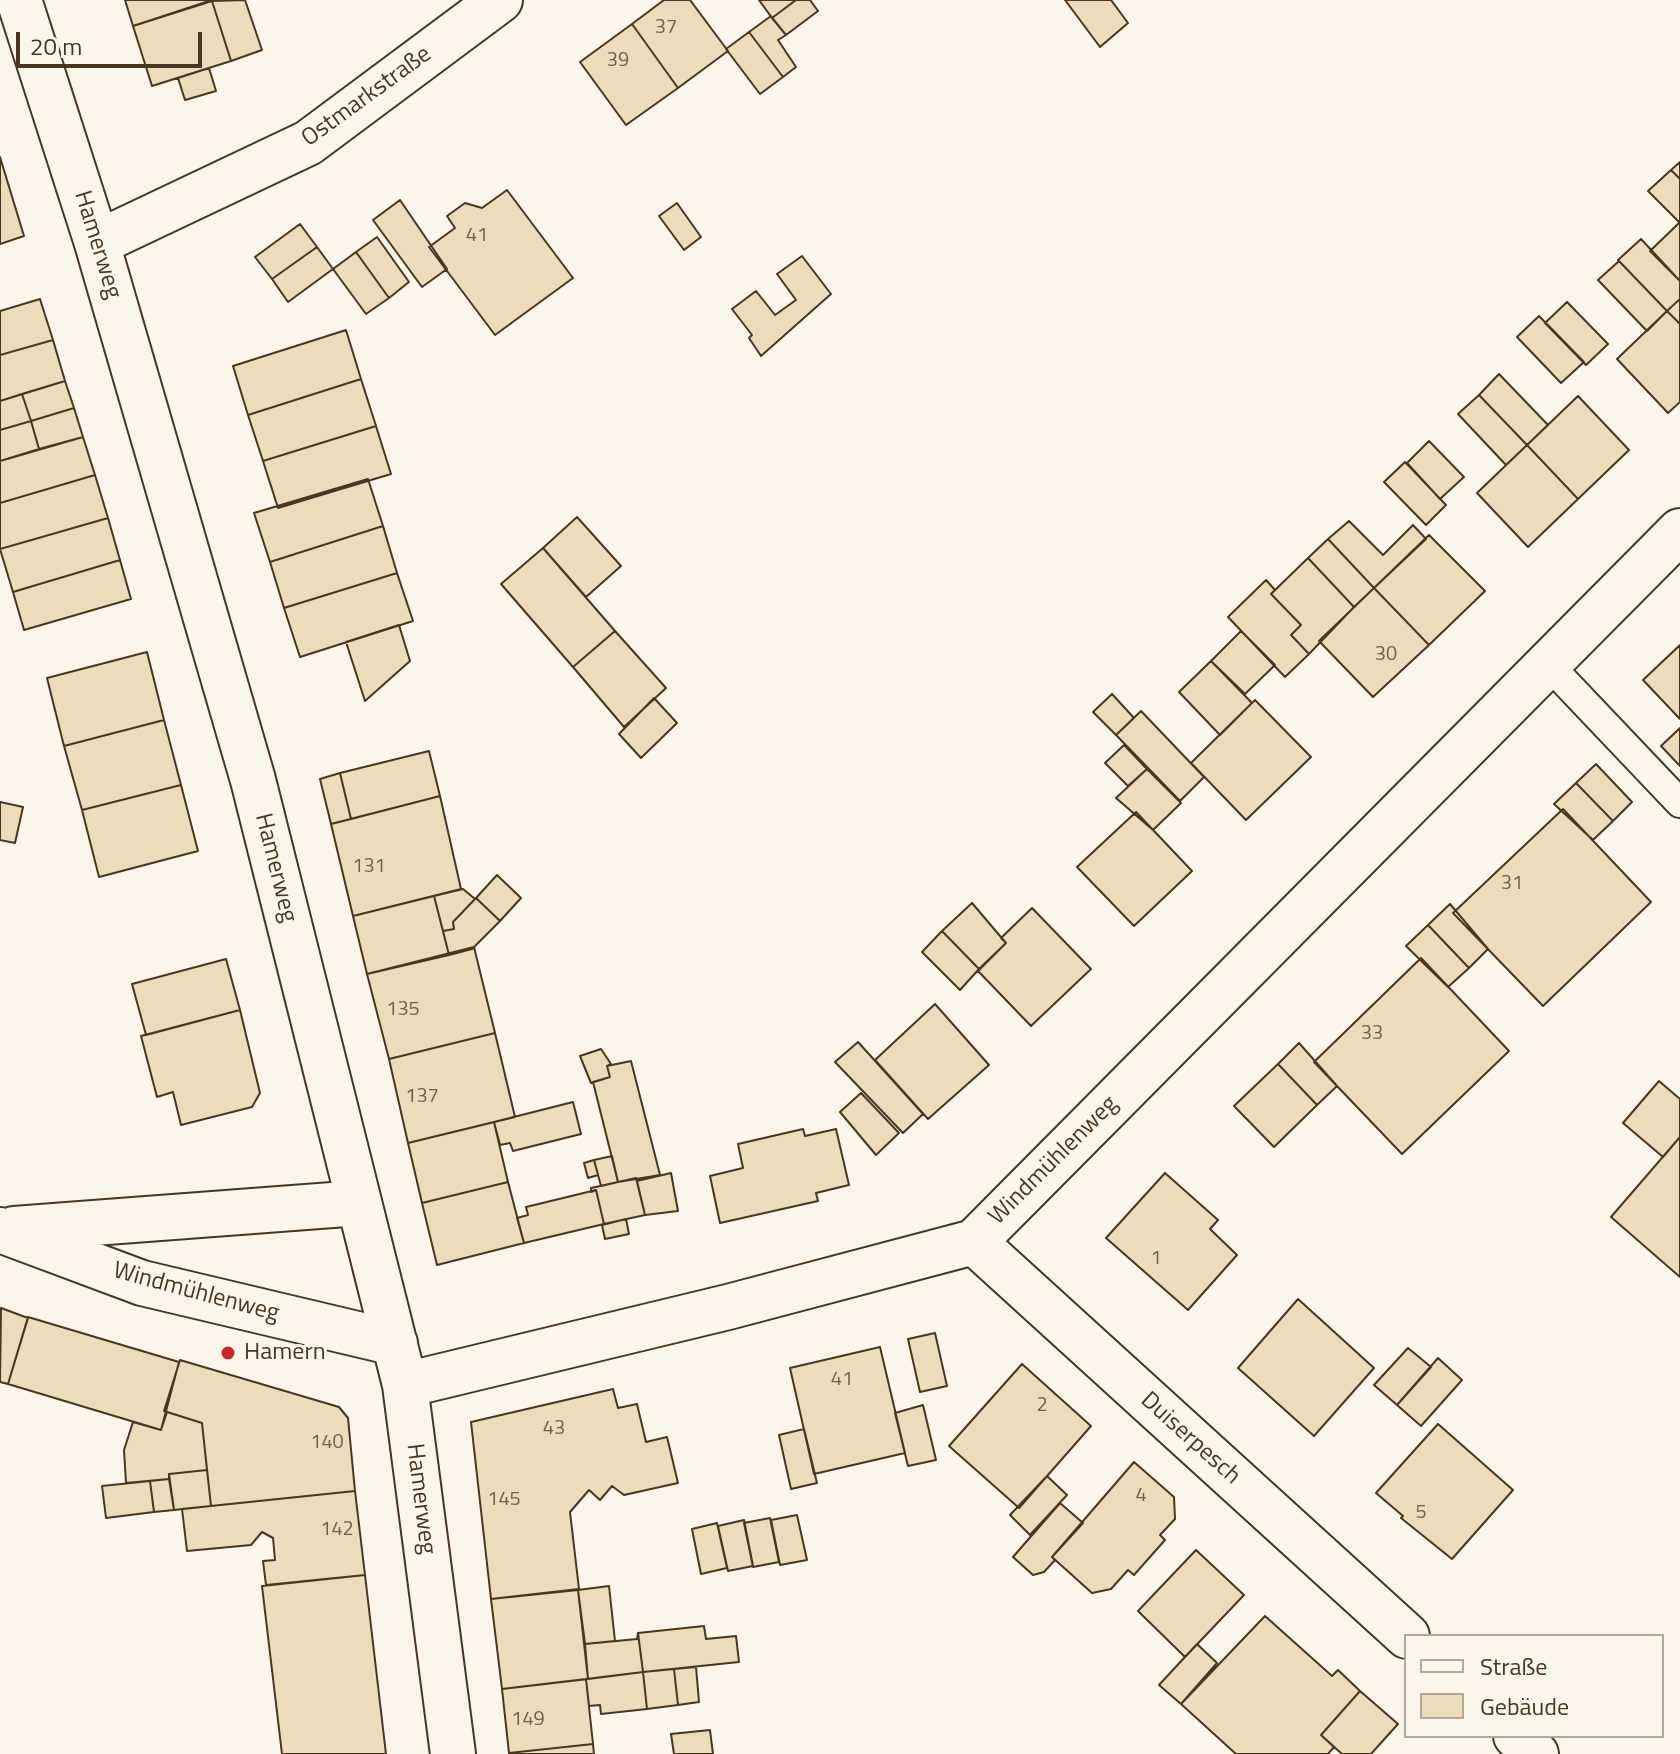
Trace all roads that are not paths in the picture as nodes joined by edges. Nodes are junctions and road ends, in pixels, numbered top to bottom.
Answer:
1 (19, 0) edge
2 (500, 0) edge
3 (97, 243) junction
4 (1680, 531) edge
5 (1547, 663) junction
6 (1680, 803) edge
7 (359, 1203) junction
8 (0, 1230) edge
9 (974, 1242) junction
10 (395, 1343) junction
11 (405, 1385) junction
12 (1405, 1634) edge
13 (1518, 1738) edge
14 (453, 1754) edge
15 (1536, 1754) edge

1 - 3 street, Hamerweg
2 - 3 street, Ostmarkstraße
3 - 7 street, Hamerweg
4 - 5 street, Windmühlenweg
5 - 6 lane
5 - 9 street, Windmühlenweg
7 - 8 street, Windmühlenweg
7 - 10 street, Hamerweg
8 - 10 street, Windmühlenweg
9 - 11 street, Windmühlenweg
9 - 12 street, Duiserpesch
10 - 11 street, Hamerweg
11 - 14 street, Hamerweg
13 - 15 street

